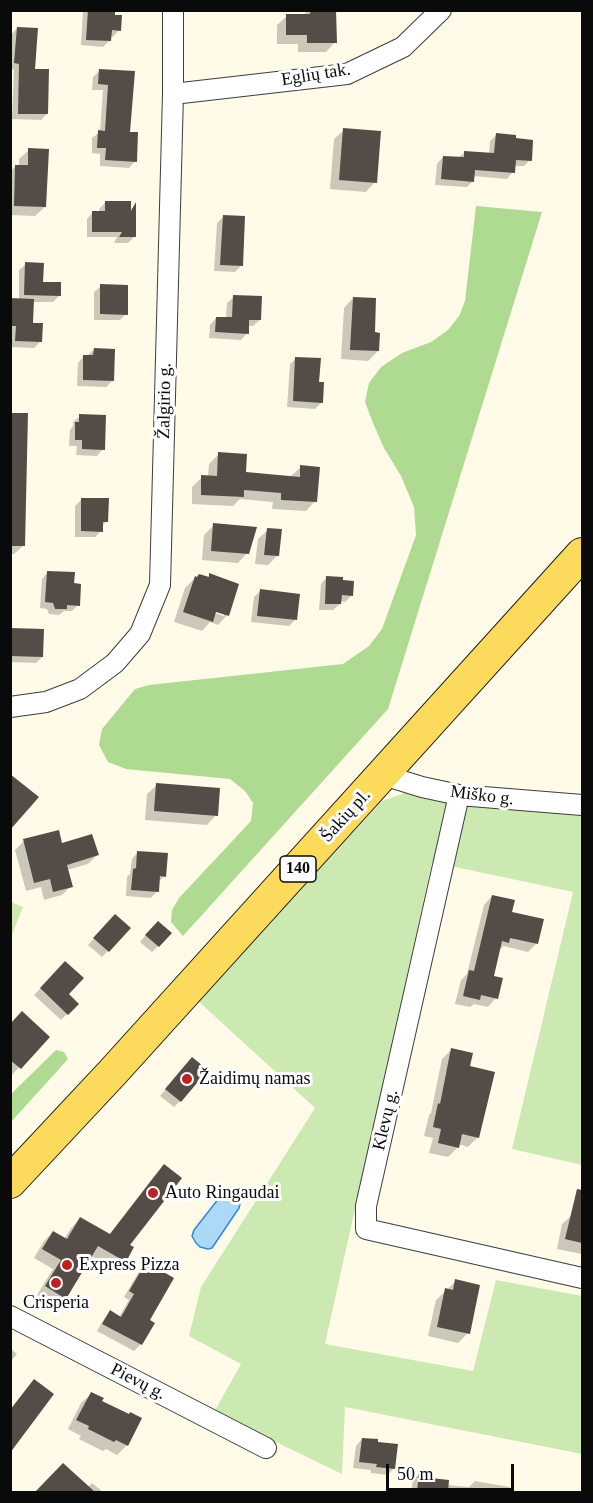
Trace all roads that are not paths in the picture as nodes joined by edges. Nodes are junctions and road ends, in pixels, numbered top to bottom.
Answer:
1 (173, 10) edge
2 (441, 10) edge
3 (173, 94) junction
4 (582, 554) edge
5 (10, 707) edge
6 (383, 775) junction
7 (459, 795) junction
8 (582, 806) edge
9 (10, 1182) edge
10 (582, 1278) edge
11 (10, 1316) edge
12 (266, 1448) dead end

1 - 3 street, Žalgirio g.
2 - 3 street, Eglių tak.
3 - 5 street, Žalgirio g.
4 - 6 main road, Šakių pl. / 140
6 - 7 street, Miško g.
6 - 9 main road, Šakių pl. / 140
7 - 8 street, Miško g.
7 - 10 street, Klevų g.
11 - 12 street, Pievų g.

